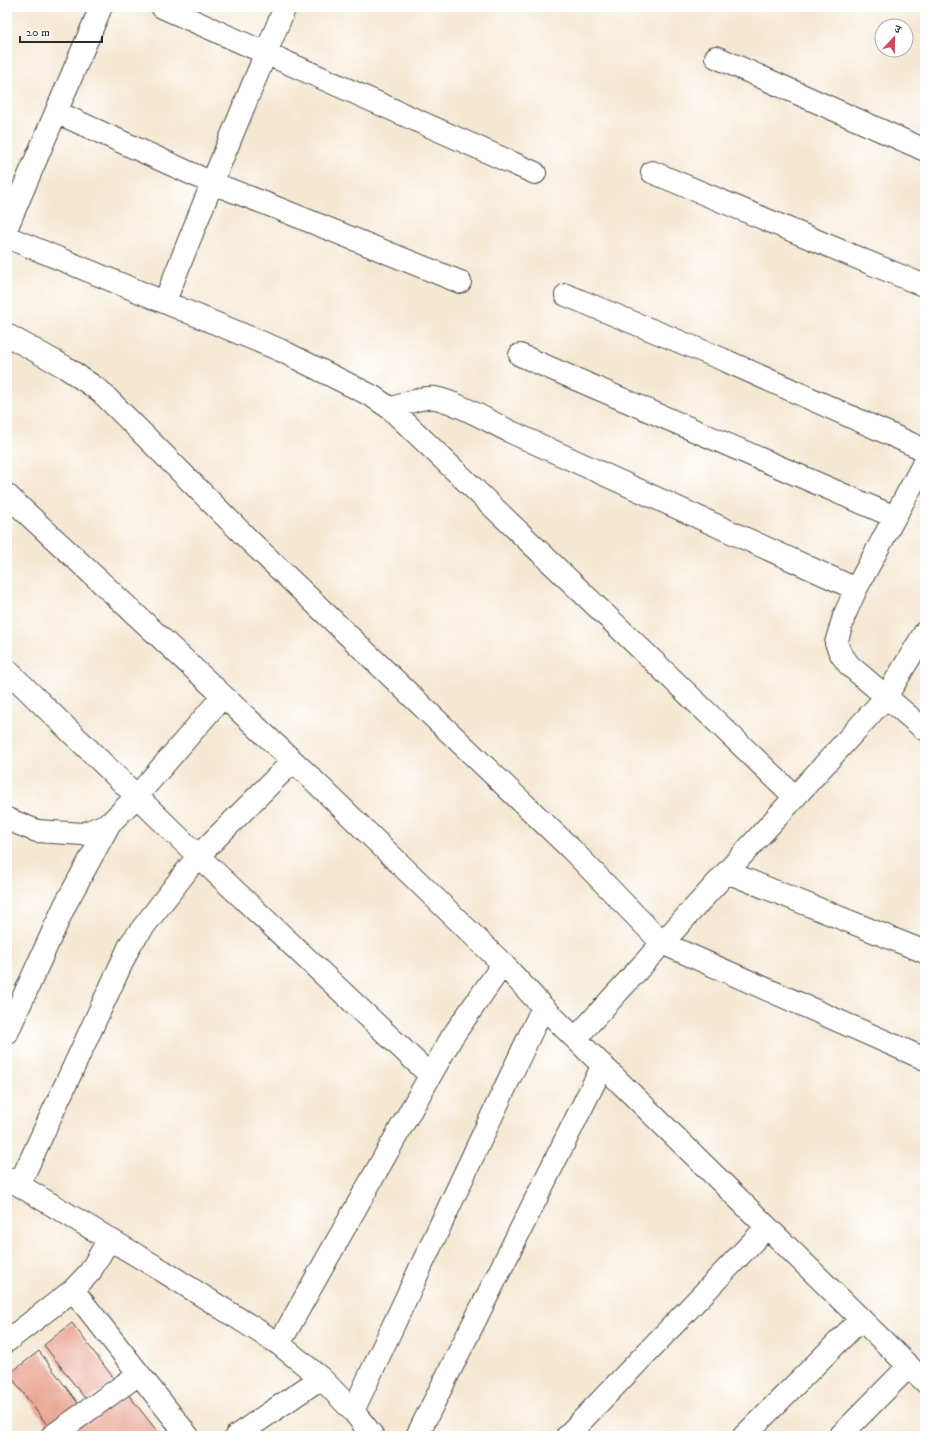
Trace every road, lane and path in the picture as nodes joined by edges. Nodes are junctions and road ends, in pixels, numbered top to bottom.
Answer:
1 (101, 7) edge
2 (162, 7) edge
3 (285, 7) edge
4 (265, 54) junction
5 (716, 57) dead end
6 (56, 112) junction
7 (925, 150) edge
8 (652, 172) dead end
9 (535, 173) dead end
10 (212, 183) junction
11 (7, 227) edge
12 (7, 237) edge
13 (460, 282) dead end
14 (925, 286) edge
15 (566, 295) dead end
16 (165, 302) junction
17 (7, 335) edge
18 (520, 355) dead end
19 (391, 409) junction
20 (925, 450) edge
21 (925, 461) edge
22 (7, 495) edge
23 (895, 517) junction
24 (856, 589) junction
25 (925, 632) edge
26 (7, 670) edge
27 (223, 696) junction
28 (886, 697) junction
29 (925, 730) edge
30 (293, 761) junction
31 (137, 796) junction
32 (795, 797) junction
33 (7, 819) edge
34 (110, 823) junction
35 (198, 856) junction
36 (727, 872) junction
37 (662, 943) junction
38 (925, 952) edge
39 (503, 964) junction
40 (543, 1007) junction
41 (7, 1033) edge
42 (576, 1038) junction
43 (925, 1059) edge
44 (603, 1064) junction
45 (430, 1076) junction
46 (13, 1182) edge
47 (767, 1227) junction
48 (109, 1239) junction
49 (73, 1290) junction
50 (861, 1319) junction
51 (7, 1341) edge
52 (279, 1344) junction
53 (909, 1366) junction
54 (139, 1374) junction
55 (321, 1378) junction
56 (925, 1382) edge
57 (353, 1411) junction
58 (52, 1436) edge
59 (188, 1436) edge
60 (236, 1436) edge
61 (373, 1436) edge
62 (417, 1436) edge
63 (567, 1436) edge
64 (744, 1436) edge
65 (840, 1436) edge

1 - 6 street
2 - 4 street
3 - 4 street
4 - 9 street
4 - 10 street
5 - 7 street
6 - 10 street
6 - 11 street
8 - 14 street
10 - 13 street
10 - 16 street
12 - 16 street
15 - 20 street
16 - 19 street
17 - 37 street
18 - 23 street
19 - 24 street
19 - 32 street
21 - 23 street
22 - 27 street
23 - 24 street
24 - 28 street
25 - 28 street
26 - 31 street
27 - 30 street
27 - 31 street
28 - 29 street
28 - 32 street
30 - 35 street
30 - 39 street
31 - 34 street
31 - 35 street
32 - 36 street
33 - 34 street
34 - 41 street
35 - 45 street
35 - 46 street
36 - 37 street
36 - 38 street
37 - 42 street
37 - 43 street
39 - 40 street
39 - 45 street
40 - 42 street
40 - 57 street
42 - 44 street
44 - 47 street
44 - 62 street
45 - 52 street
46 - 48 street
47 - 50 street
47 - 63 street
48 - 49 street
48 - 52 street
49 - 51 street
49 - 54 street
50 - 53 street
50 - 64 street
52 - 55 street
53 - 56 street
53 - 65 street
54 - 58 street
54 - 59 street
55 - 57 street
55 - 60 street
57 - 61 street

